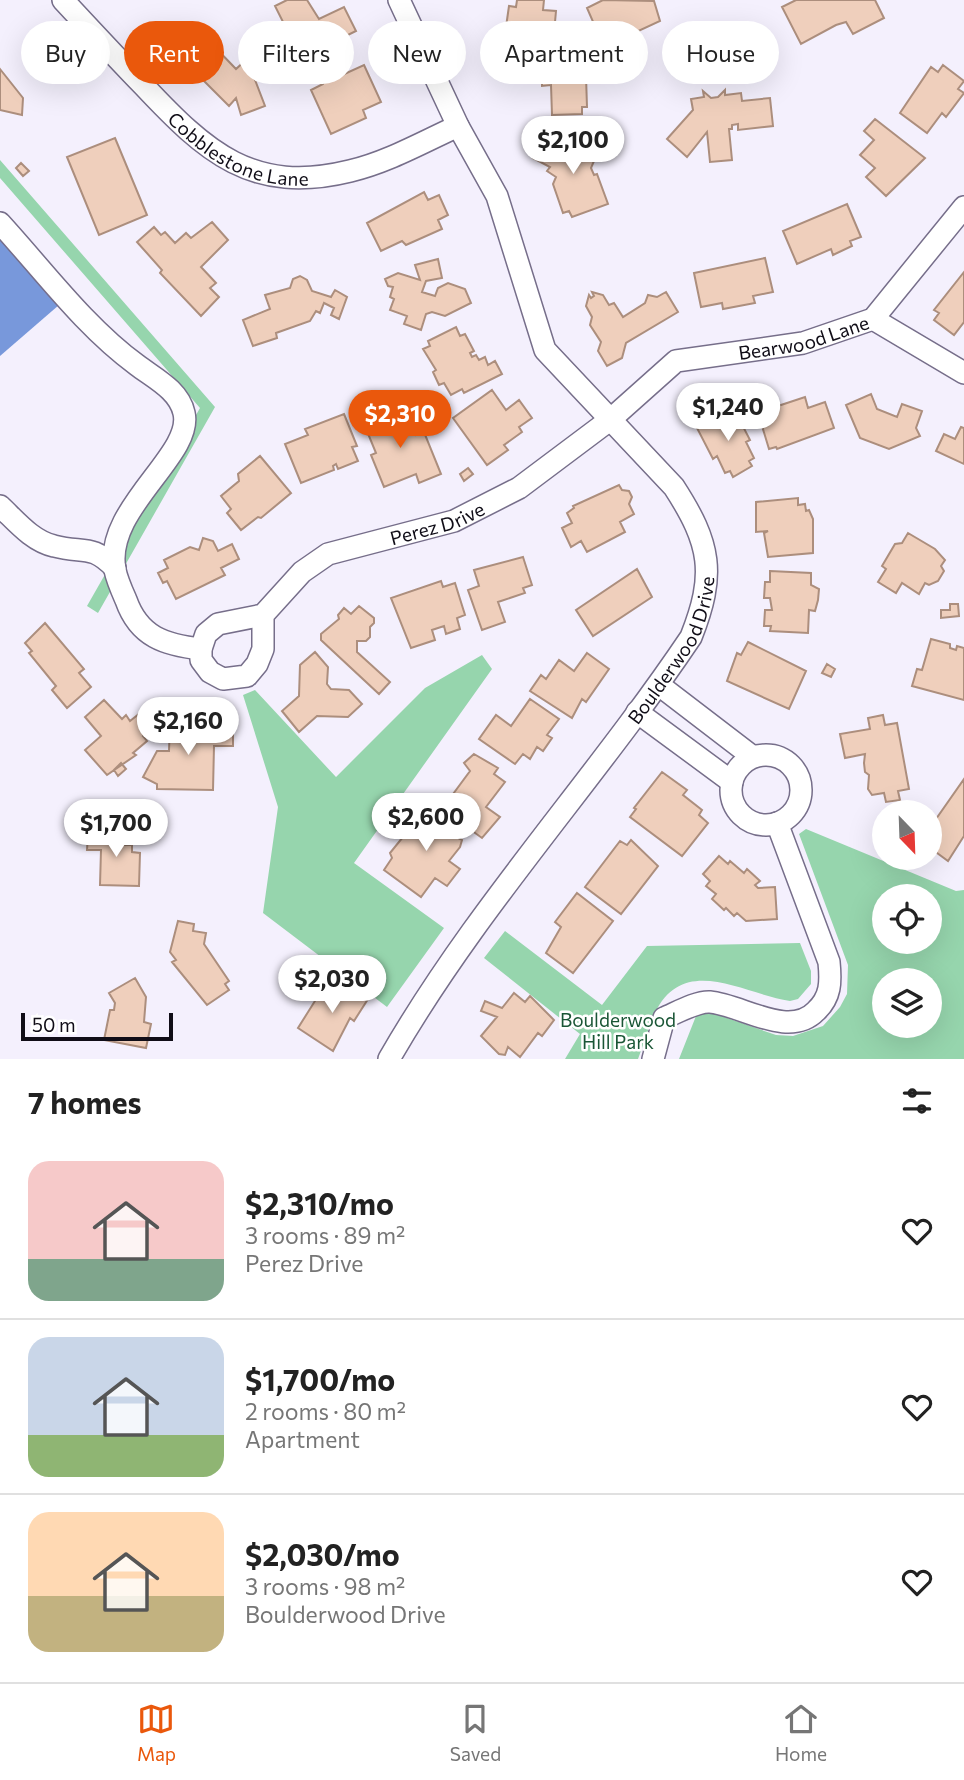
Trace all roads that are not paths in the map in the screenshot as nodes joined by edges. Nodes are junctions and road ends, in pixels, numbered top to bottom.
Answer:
1 (63, 0) edge
2 (398, 0) edge
3 (458, 126) junction
4 (964, 207) edge
5 (0, 223) edge
6 (873, 318) junction
7 (964, 373) edge
8 (611, 419) junction
9 (0, 506) edge
10 (115, 568) junction
11 (263, 615) junction
12 (201, 649) junction
13 (659, 685) junction
14 (637, 712) junction
15 (753, 757) junction
16 (732, 782) junction
17 (778, 823) junction
18 (389, 1059) edge
19 (653, 1059) edge

1 - 3 street, Cobblestone Lane
2 - 3 street, Boulderwood Drive
3 - 8 street, Boulderwood Drive
4 - 6 street, Bearwood Lane
5 - 10 street
6 - 7 street
6 - 8 street, Bearwood Lane
8 - 11 street, Perez Drive
8 - 13 street, Boulderwood Drive
9 - 10 street
10 - 12 street
11 - 12 street
11 - 12 street
13 - 14 street, Boulderwood Drive
13 - 15 street
14 - 16 street
14 - 18 street, Boulderwood Drive
15 - 16 street
15 - 17 street
16 - 17 street
17 - 19 street

